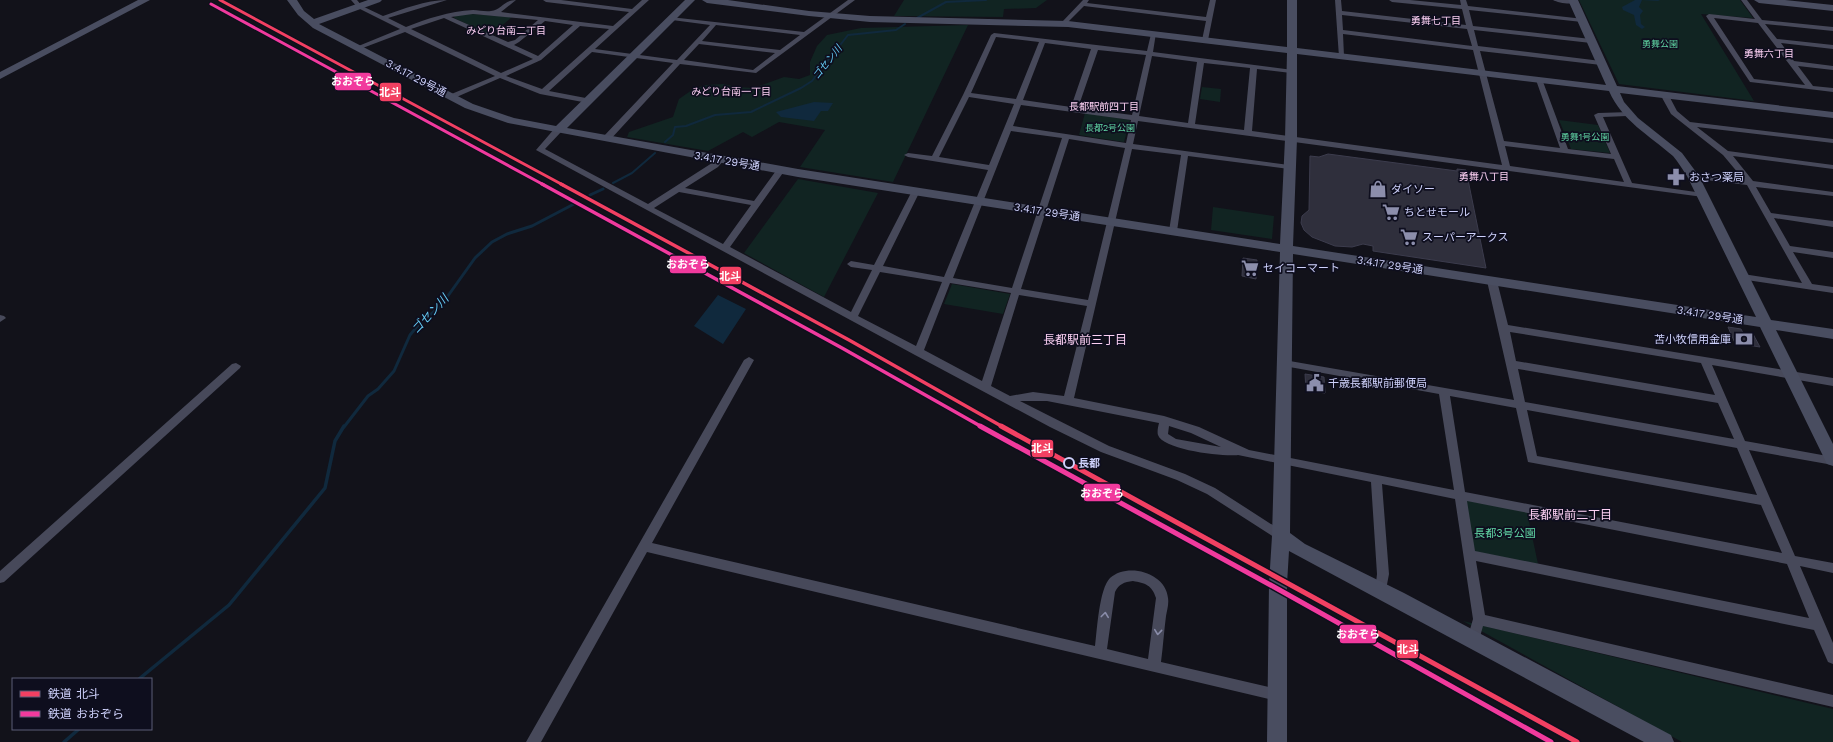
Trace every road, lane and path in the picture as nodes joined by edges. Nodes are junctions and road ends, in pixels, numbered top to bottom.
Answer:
1 (145, 0) edge
2 (292, 0) edge
3 (377, 0) edge
4 (444, 0) edge
5 (513, 0) edge
6 (546, 0) edge
7 (646, 0) edge
8 (690, 0) edge
9 (707, 0) edge
10 (852, 0) edge
11 (1208, 0) edge
12 (1213, 0) edge
13 (1292, 0) edge
14 (1338, 0) edge
15 (1392, 0) edge
16 (1463, 0) edge
17 (1556, 0) edge
18 (1744, 0) edge
19 (1759, 0) edge
20 (1574, 1) edge
21 (735, 2) edge
22 (1084, 2) edge
23 (357, 3) edge
24 (1465, 8) junction
25 (1833, 8) edge
26 (634, 11) junction
27 (495, 13) junction
28 (1339, 13) junction
29 (445, 16) junction
30 (829, 16) junction
31 (384, 18) junction
32 (672, 18) junction
33 (544, 19) junction
34 (1209, 19) junction
35 (1582, 20) junction
36 (1760, 21) junction
37 (715, 23) junction
38 (1064, 23) junction
39 (313, 24) junction
40 (579, 24) junction
41 (1470, 27) junction
42 (614, 28) junction
43 (406, 29) junction
44 (1833, 29) edge
45 (1340, 32) junction
46 (805, 34) junction
47 (1154, 34) junction
48 (1205, 40) junction
49 (1043, 41) junction
50 (1591, 41) junction
51 (1776, 41) junction
52 (698, 42) junction
53 (508, 45) junction
54 (1833, 47) edge
55 (358, 48) junction
56 (1095, 48) junction
57 (1475, 48) junction
58 (590, 50) junction
59 (1291, 50) junction
60 (780, 52) junction
61 (1150, 54) junction
62 (634, 56) junction
63 (1341, 56) junction
64 (539, 59) junction
65 (1202, 60) junction
66 (679, 62) junction
67 (1601, 63) junction
68 (1792, 63) junction
69 (1254, 67) junction
70 (1833, 68) edge
71 (1291, 71) junction
72 (1481, 73) junction
73 (0, 76) edge
74 (501, 76) junction
75 (1540, 80) junction
76 (1612, 88) junction
77 (1811, 88) junction
78 (1833, 90) edge
79 (543, 92) junction
80 (1664, 94) junction
81 (967, 95) junction
82 (452, 97) junction
83 (588, 101) junction
84 (1020, 102) junction
85 (1074, 110) junction
86 (1627, 114) junction
87 (1833, 115) edge
88 (1135, 118) junction
89 (1686, 124) junction
90 (1191, 126) junction
91 (1009, 128) junction
92 (558, 130) junction
93 (1248, 133) junction
94 (1066, 136) junction
95 (606, 139) junction
96 (1291, 139) junction
97 (1833, 141) edge
98 (1500, 143) junction
99 (1129, 146) junction
100 (1565, 150) junction
101 (1185, 153) junction
102 (1726, 153) junction
103 (908, 155) dead end
104 (1617, 157) junction
105 (934, 159) junction
106 (720, 160) junction
107 (1289, 167) junction
108 (1833, 167) edge
109 (993, 168) junction
110 (1508, 169) junction
111 (781, 170) junction
112 (1693, 176) junction
113 (1750, 183) junction
114 (1629, 185) junction
115 (678, 189) junction
116 (916, 191) junction
117 (1833, 194) edge
118 (1703, 195) junction
119 (979, 201) junction
120 (757, 204) junction
121 (648, 208) junction
122 (1042, 211) junction
123 (1768, 215) junction
124 (1112, 222) junction
125 (1833, 224) edge
126 (1173, 231) junction
127 (1787, 248) junction
128 (724, 249) junction
129 (1286, 249) junction
130 (1833, 255) edge
131 (852, 264) dead end
132 (877, 268) junction
133 (1743, 277) junction
134 (947, 280) junction
135 (1492, 281) junction
136 (1809, 287) junction
137 (1833, 290) edge
138 (1016, 291) junction
139 (1092, 304) junction
140 (853, 318) junction
141 (1765, 324) junction
142 (1504, 328) junction
143 (1833, 334) edge
144 (918, 353) junction
145 (749, 360) dead end
146 (1704, 360) junction
147 (1284, 363) junction
148 (1511, 364) junction
149 (236, 366) dead end
150 (1790, 375) junction
151 (1833, 382) edge
152 (985, 387) junction
153 (1444, 391) junction
154 (1010, 400) junction
155 (1722, 400) junction
156 (1068, 401) junction
157 (1520, 405) junction
158 (1164, 420) junction
159 (1742, 445) junction
160 (1238, 451) junction
161 (1283, 460) junction
162 (1833, 461) edge
163 (1376, 478) junction
164 (1459, 494) junction
165 (1766, 501) junction
166 (1281, 536) junction
167 (644, 546) junction
168 (1469, 555) junction
169 (1791, 560) junction
170 (1833, 568) edge
171 (0, 578) edge
172 (1381, 592) junction
173 (1479, 619) junction
174 (1819, 625) junction
175 (1473, 640) junction
176 (1100, 654) junction
177 (1833, 658) edge
178 (1154, 666) junction
179 (1277, 695) junction
180 (1833, 701) edge
181 (533, 742) edge
182 (1277, 742) edge
183 (1664, 742) edge

1 - 73 street
2 - 39 street, 3.4.17 29号通
3 - 23 street
4 - 31 street
5 - 27 street
6 - 26 street
7 - 26 street
8 - 32 street
9 - 21 street
10 - 30 street
11 - 12 street
12 - 34 street
13 - 59 street
14 - 28 street
15 - 24 street
16 - 24 street
17 - 20 street
18 - 36 street
19 - 25 street
20 - 35 street
21 - 30 street
22 - 34 street
22 - 38 street
23 - 31 street
23 - 39 street
24 - 35 street
24 - 41 street
26 - 42 street
27 - 29 street
27 - 33 street
28 - 41 street
28 - 45 street
29 - 43 street
29 - 53 street
30 - 38 street
30 - 46 street
31 - 43 street
32 - 37 street
32 - 62 street
33 - 40 street
33 - 53 street
34 - 48 street
35 - 50 street
36 - 44 street
36 - 51 street
36 - 77 street
37 - 46 street
37 - 52 street
38 - 47 street
39 - 55 street, 3.4.17 29号通
40 - 42 street
40 - 64 street
41 - 50 street
41 - 57 street
42 - 58 street
43 - 55 street
43 - 74 street
45 - 57 street
45 - 63 street
46 - 60 street
47 - 48 street
47 - 61 street
48 - 59 street
49 - 56 street
49 - 81 street
49 - 84 street
50 - 67 street
51 - 54 street
51 - 68 street
52 - 60 street
52 - 66 street
53 - 64 street
55 - 82 street, 3.4.17 29号通
56 - 61 street
56 - 85 street
57 - 67 street
57 - 72 street
58 - 62 street
58 - 79 street
59 - 63 street
59 - 71 street
60 - 66 street
61 - 65 street
61 - 88 street
62 - 66 street
62 - 83 street
63 - 72 street
64 - 74 street
65 - 69 street
65 - 90 street
66 - 95 street
67 - 76 street
68 - 70 street
68 - 77 street
69 - 71 street
69 - 93 street
71 - 96 street
72 - 75 street
72 - 98 street
74 - 79 street
74 - 82 street
75 - 76 street
75 - 100 street
76 - 80 street
76 - 86 street
77 - 78 street
79 - 83 street
80 - 87 street
80 - 89 street
81 - 84 street
81 - 105 street
82 - 92 street, 3.4.17 29号通
83 - 92 street
84 - 85 street
84 - 91 street
85 - 88 street
86 - 104 street
86 - 112 street
88 - 90 street
88 - 99 street
89 - 97 street
89 - 102 street
90 - 93 street
91 - 94 street
91 - 109 street
92 - 95 street, 3.4.17 29号通
92 - 121 street
93 - 96 street
94 - 99 street
94 - 122 street
95 - 106 street, 3.4.17 29号通
96 - 107 street
96 - 110 street
98 - 100 street
98 - 110 street
99 - 101 street
99 - 124 street
100 - 104 street
101 - 107 street
101 - 126 street
102 - 108 street
102 - 113 street
103 - 105 street
104 - 114 street
105 - 109 street
106 - 111 street, 3.4.17 29号通
106 - 115 street
107 - 129 street
109 - 119 street
110 - 114 street
111 - 116 street, 3.4.17 29号通
111 - 120 street
112 - 113 street
112 - 118 street
113 - 117 street
113 - 123 street
114 - 118 street
115 - 120 street
115 - 121 street
116 - 119 street, 3.4.17 29号通
116 - 132 street
118 - 133 street
119 - 122 street, 3.4.17 29号通
119 - 134 street
120 - 128 street
121 - 128 street
122 - 124 street, 3.4.17 29号通
122 - 138 street
123 - 125 street
123 - 127 street
124 - 126 street, 3.4.17 29号通
124 - 139 street
126 - 129 street, 3.4.17 29号通
127 - 130 street
127 - 136 street
128 - 140 street
129 - 135 street, 3.4.17 29号通
129 - 147 street
131 - 132 street
132 - 134 street
132 - 140 street
133 - 136 street
133 - 141 street
134 - 138 street
134 - 144 street
135 - 141 street, 3.4.17 29号通
135 - 142 street
136 - 137 street
138 - 139 street
138 - 152 street
139 - 156 street
140 - 144 street
141 - 143 street, 3.4.17 29号通
141 - 150 street
142 - 146 street
142 - 148 street
144 - 152 street
145 - 167 street
146 - 150 street
146 - 155 street
147 - 153 street
147 - 161 street
148 - 155 street
148 - 157 street
149 - 171 street
150 - 151 street
150 - 162 street
152 - 154 street
153 - 157 street
153 - 164 street
154 - 156 street
154 - 166 street
155 - 159 street
156 - 158 street
157 - 159 street
157 - 165 street
158 - 160 street
158 - 160 street
159 - 162 street
159 - 165 street
160 - 161 street
161 - 163 street
161 - 166 street
163 - 164 street
163 - 172 street
164 - 168 street
164 - 169 street
165 - 169 street
166 - 172 street
166 - 179 street
167 - 176 street
167 - 181 street
168 - 173 street
168 - 174 street
169 - 170 street
169 - 174 street
172 - 175 street
173 - 175 street
173 - 180 street
174 - 177 street
175 - 183 street
176 - 178 street
176 -> 178 street
178 - 179 street
179 - 182 street

